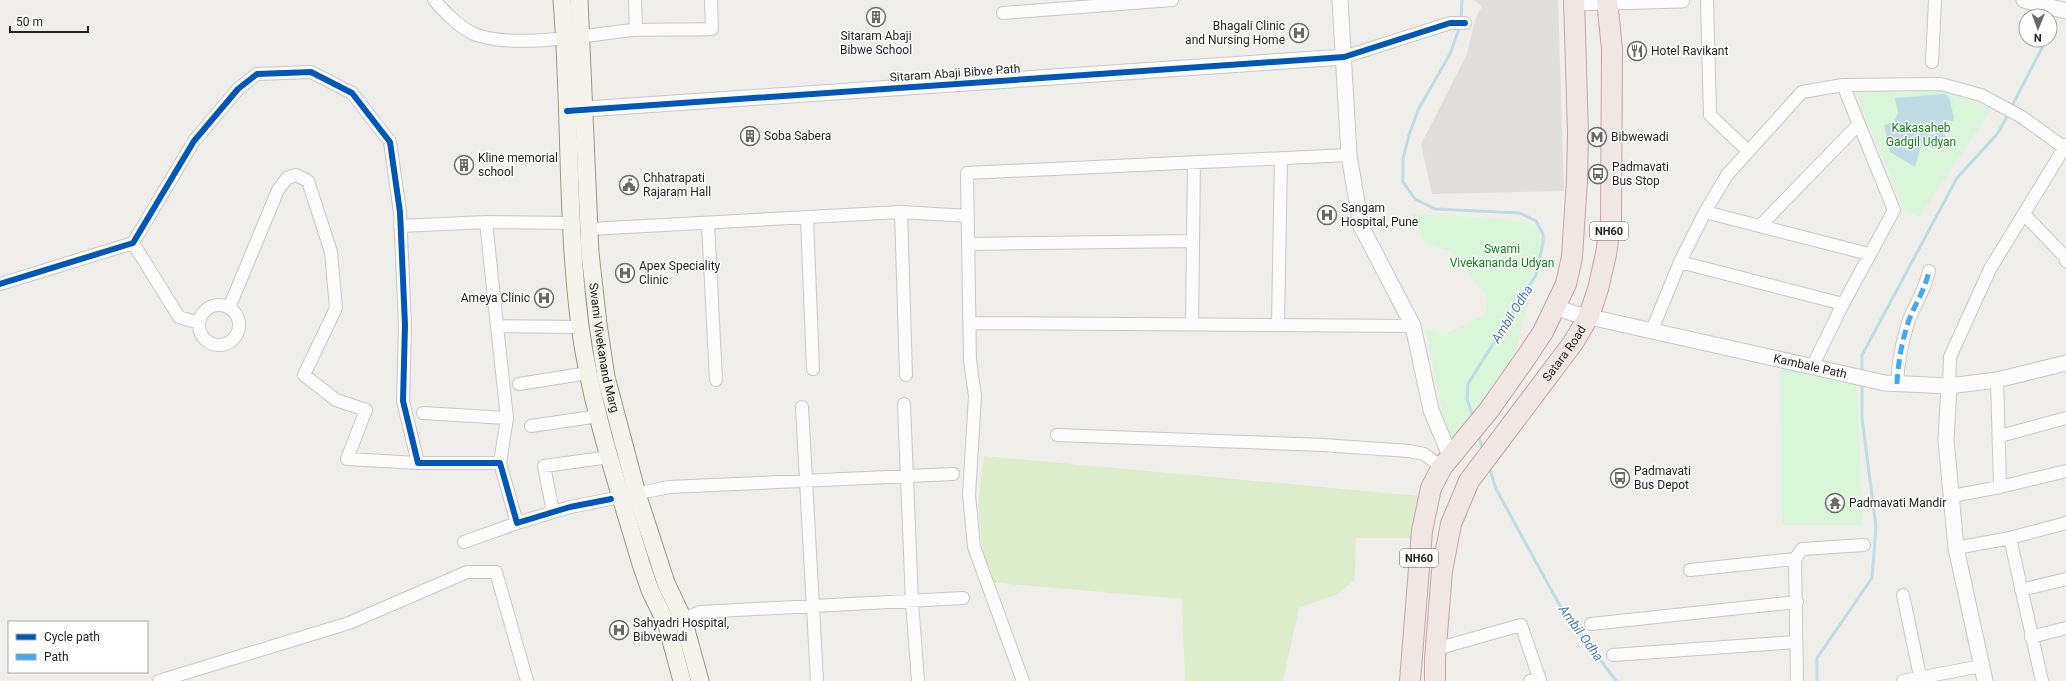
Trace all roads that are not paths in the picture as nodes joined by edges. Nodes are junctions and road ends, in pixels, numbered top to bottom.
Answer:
1 (434, 0) edge
2 (562, 0) edge
3 (579, 0) edge
4 (635, 0) edge
5 (712, 0) edge
6 (1172, 0) edge
7 (1340, 0) edge
8 (1682, 0) edge
9 (1707, 0) edge
10 (1935, 0) edge
11 (2024, 0) edge
12 (1607, 1) edge
13 (1574, 2) edge
14 (2066, 11) edge
15 (1003, 13) dead end
16 (1465, 23) dead end
17 (636, 30) junction
18 (573, 37) junction
19 (1344, 57) junction
20 (1932, 62) dead end
21 (1843, 85) junction
22 (585, 110) junction
23 (568, 111) junction
24 (1858, 125) junction
25 (2065, 147) edge
26 (1748, 151) junction
27 (1349, 156) junction
28 (1281, 158) junction
29 (1194, 163) junction
30 (901, 212) junction
31 (1705, 212) junction
32 (2024, 214) junction
33 (968, 216) junction
34 (807, 218) junction
35 (486, 222) junction
36 (572, 223) junction
37 (708, 223) junction
38 (1761, 225) junction
39 (400, 226) junction
40 (590, 229) junction
41 (1193, 241) junction
42 (133, 243) junction
43 (968, 244) junction
44 (1869, 254) junction
45 (2066, 261) edge
46 (1680, 262) junction
47 (1929, 271) dead end
48 (0, 284) edge
49 (1843, 304) junction
50 (229, 308) junction
51 (1556, 308) junction
52 (1589, 316) junction
53 (199, 323) junction
54 (970, 323) junction
55 (1192, 324) junction
56 (1278, 324) junction
57 (497, 326) junction
58 (580, 326) junction
59 (1413, 326) junction
60 (1652, 330) junction
61 (2066, 362) edge
62 (1812, 367) junction
63 (813, 369) dead end
64 (588, 373) junction
65 (906, 374) dead end
66 (716, 380) dead end
67 (1997, 380) junction
68 (518, 384) dead end
69 (1897, 384) junction
70 (1949, 386) junction
71 (904, 404) dead end
72 (802, 407) dead end
73 (423, 414) dead end
74 (599, 416) junction
75 (507, 418) junction
76 (2066, 418) edge
77 (530, 426) dead end
78 (1057, 435) dead end
79 (2000, 436) junction
80 (1451, 456) junction
81 (610, 458) junction
82 (418, 463) junction
83 (500, 463) junction
84 (2066, 471) edge
85 (954, 474) dead end
86 (906, 476) junction
87 (806, 481) junction
88 (2000, 487) junction
89 (1952, 496) junction
90 (623, 497) junction
91 (552, 512) junction
92 (517, 523) junction
93 (2066, 523) edge
94 (2010, 538) junction
95 (464, 542) dead end
96 (1864, 545) dead end
97 (1956, 548) junction
98 (1795, 559) junction
99 (1690, 570) dead end
100 (2066, 579) edge
101 (2021, 590) junction
102 (1904, 595) dead end
103 (963, 598) dead end
104 (912, 602) junction
105 (1797, 602) junction
106 (814, 606) junction
107 (683, 619) junction
108 (1591, 624) dead end
109 (2066, 628) edge
110 (2031, 636) junction
111 (1796, 642) junction
112 (1436, 648) junction
113 (1613, 655) dead end
114 (1981, 666) junction
115 (1921, 679) edge
116 (159, 681) edge
117 (527, 681) edge
118 (682, 681) edge
119 (700, 681) edge
120 (817, 681) edge
121 (918, 681) edge
122 (1023, 681) edge
123 (1410, 681) edge
124 (1435, 681) edge
125 (1530, 681) edge
126 (1797, 681) edge
127 (1903, 681) edge
128 (1985, 681) edge
129 (2042, 681) edge

1 - 18 street
2 - 18 main road, Swami Vivekanand Marg
3 - 18 main road, Swami Vivekanand Marg
4 - 17 street
5 - 17 street
6 - 15 street
7 - 19 street
8 - 12 street
9 - 26 street
10 - 20 street
11 - 14 street
12 - 13 street
12 - 52 highway, Satara Road / NH60
13 - 51 highway, NH60
16 - 19 street
17 - 18 street
18 - 22 main road, Swami Vivekanand Marg
18 - 23 main road, Swami Vivekanand Marg
19 - 22 street, Sitaram Abaji Bibve Path
19 - 27 street
21 - 24 street
21 - 25 street
21 - 26 street
22 - 23 street, Sitaram Abaji Bibve Path
22 - 40 main road, Swami Vivekanand Marg
23 - 36 main road, Swami Vivekanand Marg
24 - 38 street
24 - 44 street
25 - 32 street
26 - 31 street
27 - 28 street
27 - 59 street
28 - 29 street
28 - 56 street
29 - 33 street
29 - 41 street
30 - 33 street
30 - 34 street
30 - 65 street
31 - 38 street
31 - 46 street
32 - 45 street
32 - 70 street
33 - 43 street
34 - 37 street
34 - 63 street
35 - 36 street
35 - 39 street
35 - 57 street
36 - 58 main road, Swami Vivekanand Marg
37 - 40 street
37 - 66 street
38 - 44 street
39 - 42 street
39 - 82 street
40 - 90 main road, Swami Vivekanand Marg
41 - 43 street
41 - 55 street
42 - 48 street
42 - 53 street
43 - 54 street
44 - 49 street
46 - 49 street
46 - 60 street
47 - 69 street
49 - 62 street
50 - 53 street
50 - 53 street
50 - 82 street
51 - 52 street, Kambale Path
51 - 80 highway, NH60
52 - 60 street, Kambale Path
52 - 112 highway, Satara Road / NH60
54 - 55 street
54 - 122 street
55 - 56 street
56 - 59 street
57 - 58 street
57 - 75 street
58 - 64 main road, Swami Vivekanand Marg
59 - 80 street
60 - 62 street, Kambale Path
61 - 67 street, Kambale Path
62 - 69 street, Kambale Path
64 - 68 street
64 - 74 main road, Swami Vivekanand Marg
67 - 70 street, Kambale Path
67 - 79 street
69 - 70 street, Kambale Path
70 - 89 street
71 - 86 street
72 - 87 street
73 - 75 street
74 - 77 street
74 - 81 main road, Swami Vivekanand Marg
75 - 83 street
76 - 79 street
78 - 80 street
79 - 88 street
80 - 123 highway, NH60
81 - 90 main road, Swami Vivekanand Marg
81 - 91 street
82 - 83 street
83 - 92 street
84 - 88 street
85 - 86 street
86 - 87 street
86 - 104 street
87 - 90 street
87 - 106 street
88 - 89 street
89 - 97 street
90 - 91 street
90 - 107 main road, Swami Vivekanand Marg
90 - 118 main road, Swami Vivekanand Marg
91 - 92 street
92 - 95 street
93 - 94 street
94 - 97 street
94 - 101 street
96 - 98 street
97 - 114 street
98 - 99 street
98 - 105 street
100 - 101 street
101 - 110 street
102 - 115 street
103 - 104 street
104 - 106 street
104 - 121 street
105 - 108 street
105 - 111 street
106 - 107 street
106 - 120 street
107 - 119 main road, Swami Vivekanand Marg
109 - 110 street
110 - 129 street
111 - 113 street
111 - 126 street
112 - 124 highway, Satara Road / NH60
112 - 125 street
114 - 115 street
114 - 128 street
115 - 127 street
116 - 117 street

